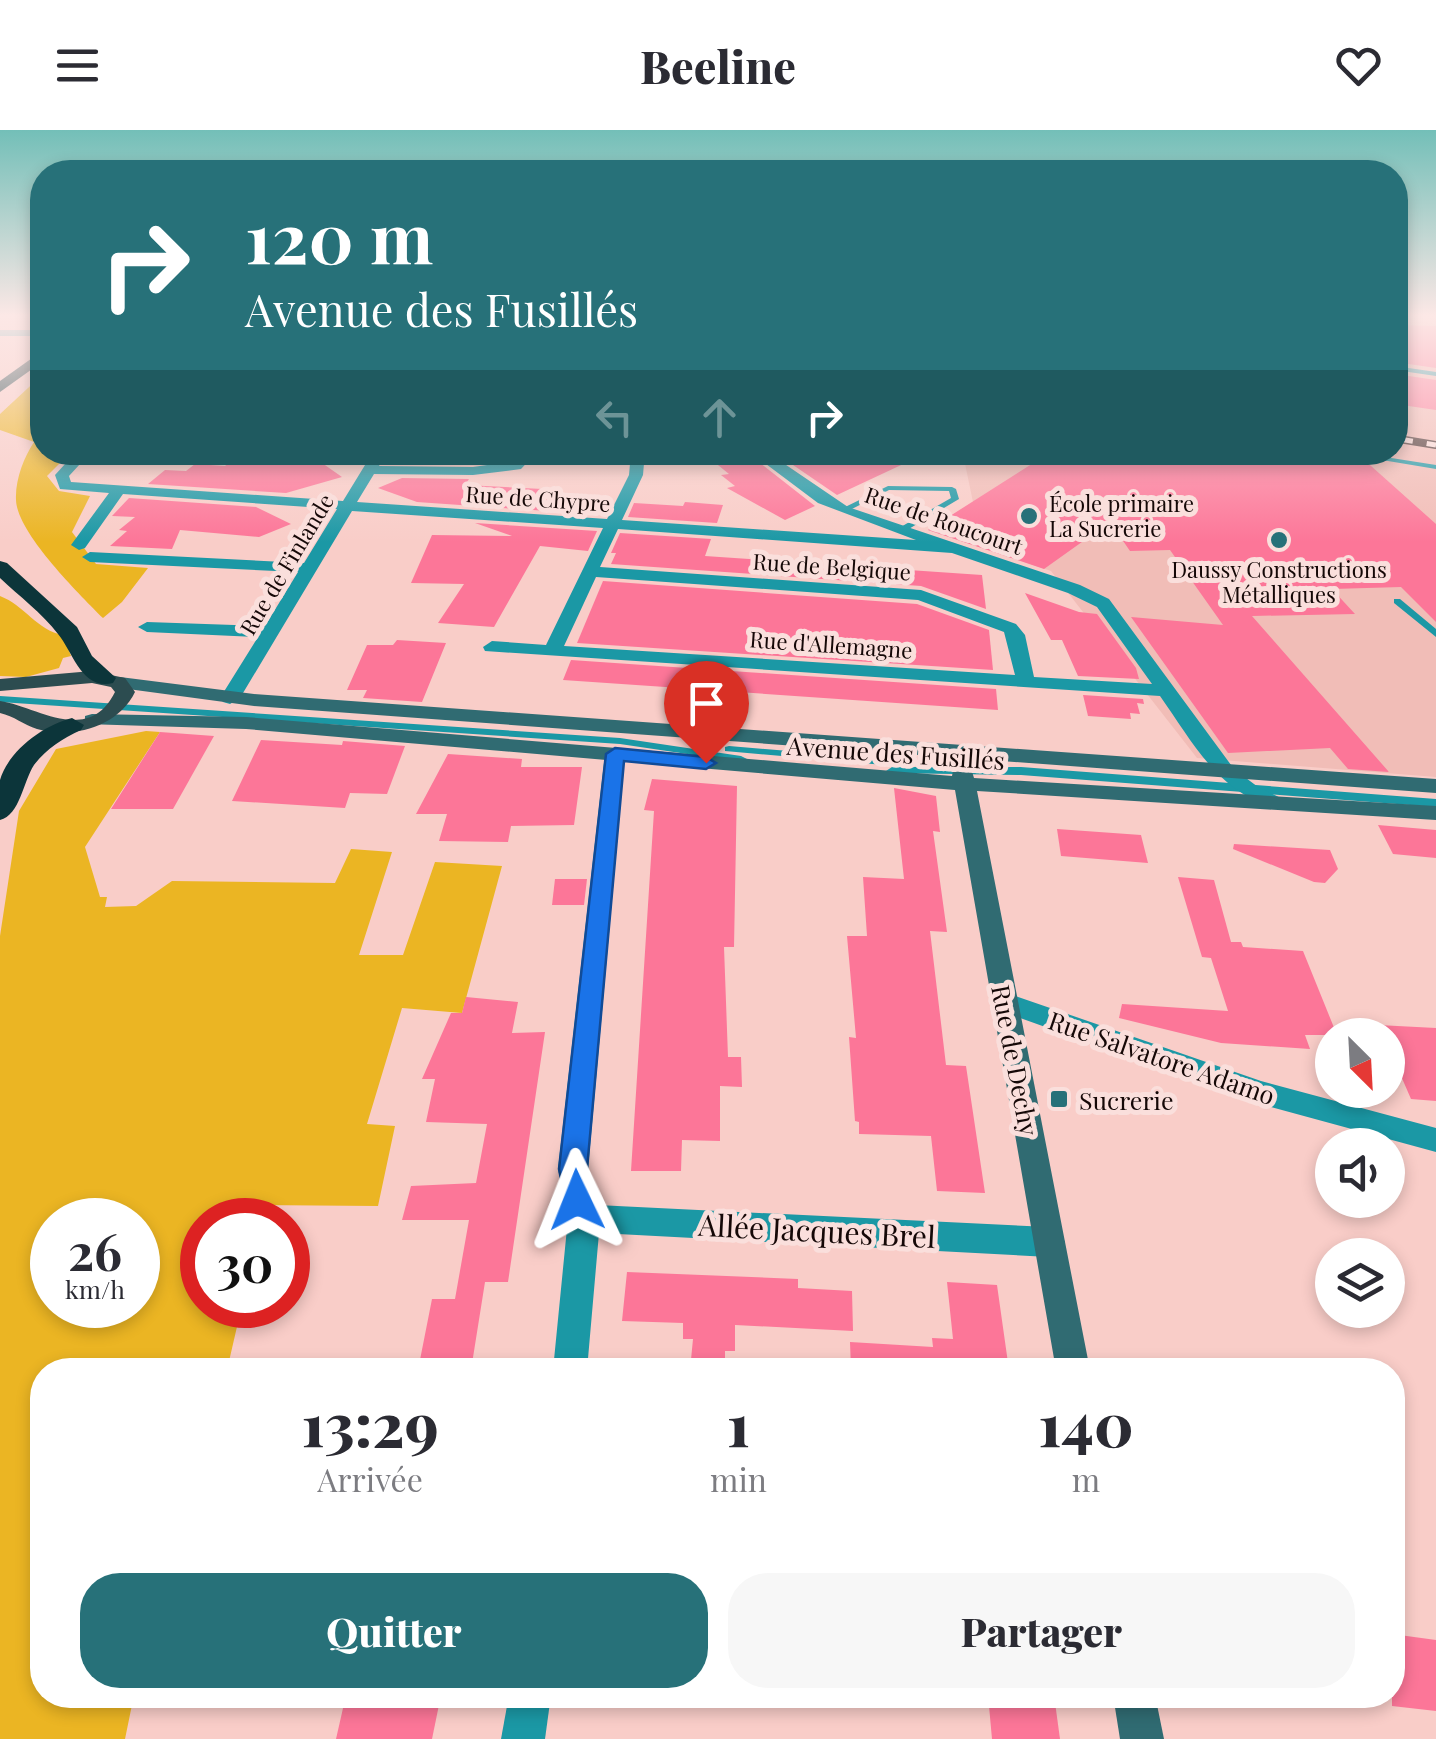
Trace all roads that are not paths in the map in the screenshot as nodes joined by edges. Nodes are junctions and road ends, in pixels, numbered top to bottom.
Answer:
1 (1408, 462) edge
2 (72, 465) edge
3 (372, 465) edge
4 (521, 465) edge
5 (638, 465) edge
6 (775, 465) edge
7 (1436, 467) edge
8 (369, 470) junction
9 (118, 491) junction
10 (346, 507) junction
11 (843, 510) junction
12 (611, 526) junction
13 (902, 530) junction
14 (956, 548) junction
15 (0, 567) edge
16 (311, 568) junction
17 (589, 571) junction
18 (1397, 601) dead end
19 (147, 627) dead end
20 (271, 632) junction
21 (1436, 634) edge
22 (492, 647) dead end
23 (552, 650) junction
24 (1026, 682) junction
25 (0, 685) edge
26 (1168, 691) junction
27 (116, 692) junction
28 (0, 696) edge
29 (230, 698) junction
30 (0, 707) edge
31 (82, 722) junction
32 (615, 754) junction
33 (961, 767) junction
34 (1233, 779) junction
35 (1436, 786) edge
36 (1436, 799) edge
37 (1278, 802) junction
38 (0, 812) edge
39 (1436, 812) edge
40 (1004, 1002) junction
41 (1436, 1140) edge
42 (584, 1218) junction
43 (1049, 1242) junction
44 (571, 1358) edge
45 (1071, 1358) edge
46 (528, 1708) edge
47 (1136, 1708) edge
48 (523, 1739) edge
49 (1142, 1739) edge

1 - 7 lane
2 - 9 street, Rue de Chypre
3 - 8 street, Rue de Finlande
4 - 8 street
5 - 12 street
6 - 11 street, Rue de Roucourt
8 - 10 street, Rue de Finlande
9 - 10 street, Rue de Chypre
9 - 16 street
10 - 12 street, Rue de Chypre
10 - 16 street, Rue de Finlande
11 - 13 street, Rue de Roucourt
11 - 13 lane
12 - 14 street, Rue de Chypre
12 - 17 street
13 - 14 street, Rue de Roucourt
14 - 26 street, Rue de Roucourt
15 - 27 highway
16 - 20 street, Rue de Finlande
17 - 23 street
17 - 24 street, Rue de Belgique
18 - 21 lane
19 - 20 street
20 - 29 street, Rue de Finlande
22 - 23 street, Rue d'Allemagne
23 - 24 street, Rue d'Allemagne
24 - 26 street, Rue d'Allemagne
25 - 27 main road, Avenue des Fusillés
26 - 34 street, Rue de Roucourt
27 - 28 lane
27 - 29 main road, Avenue des Fusillés
27 - 31 main road
27 - 33 lane
29 - 33 main road, Avenue des Fusillés
30 - 31 main road, Avenue des Fusillés
31 - 32 main road, Avenue des Fusillés
31 - 38 highway
32 - 33 main road, Avenue des Fusillés
32 - 42 street
33 - 34 main road, Avenue des Fusillés
33 - 37 main road, Avenue des Fusillés
33 - 40 main road, Rue de Dechy
34 - 35 main road, Avenue des Fusillés
34 - 36 lane
34 - 37 street
37 - 39 main road, Avenue des Fusillés
40 - 41 street, Rue Salvatore Adamo
40 - 43 main road, Rue de Dechy
42 - 43 street, Allée Jacques Brel
42 - 44 street
43 - 45 main road, Rue de Dechy
46 - 48 street
47 - 49 main road

